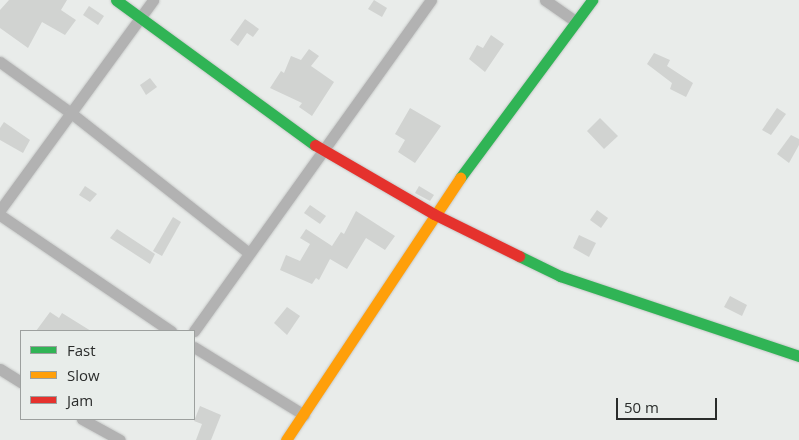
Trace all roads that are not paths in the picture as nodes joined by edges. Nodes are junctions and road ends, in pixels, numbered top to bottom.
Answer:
1 (116, 0) edge
2 (153, 0) edge
3 (431, 0) edge
4 (545, 0) edge
5 (592, 0) edge
6 (140, 18) junction
7 (576, 22) junction
8 (0, 62) edge
9 (71, 113) junction
10 (323, 151) junction
11 (0, 210) edge
12 (434, 214) junction
13 (0, 215) edge
14 (249, 253) junction
15 (170, 330) edge
16 (195, 330) edge
17 (195, 348) edge
18 (799, 356) edge
19 (0, 369) edge
20 (20, 381) edge
21 (304, 415) junction
22 (84, 420) edge
23 (120, 440) edge
24 (286, 440) edge

1 - 6 street
2 - 6 street
3 - 10 street
4 - 7 street
5 - 7 street
6 - 9 street
6 - 10 street
7 - 12 street
8 - 9 street
9 - 11 street
9 - 14 street
10 - 12 street
10 - 14 street
12 - 18 street
12 - 21 street
13 - 15 street
14 - 16 street
17 - 21 street
19 - 20 street
21 - 24 street
22 - 23 street

